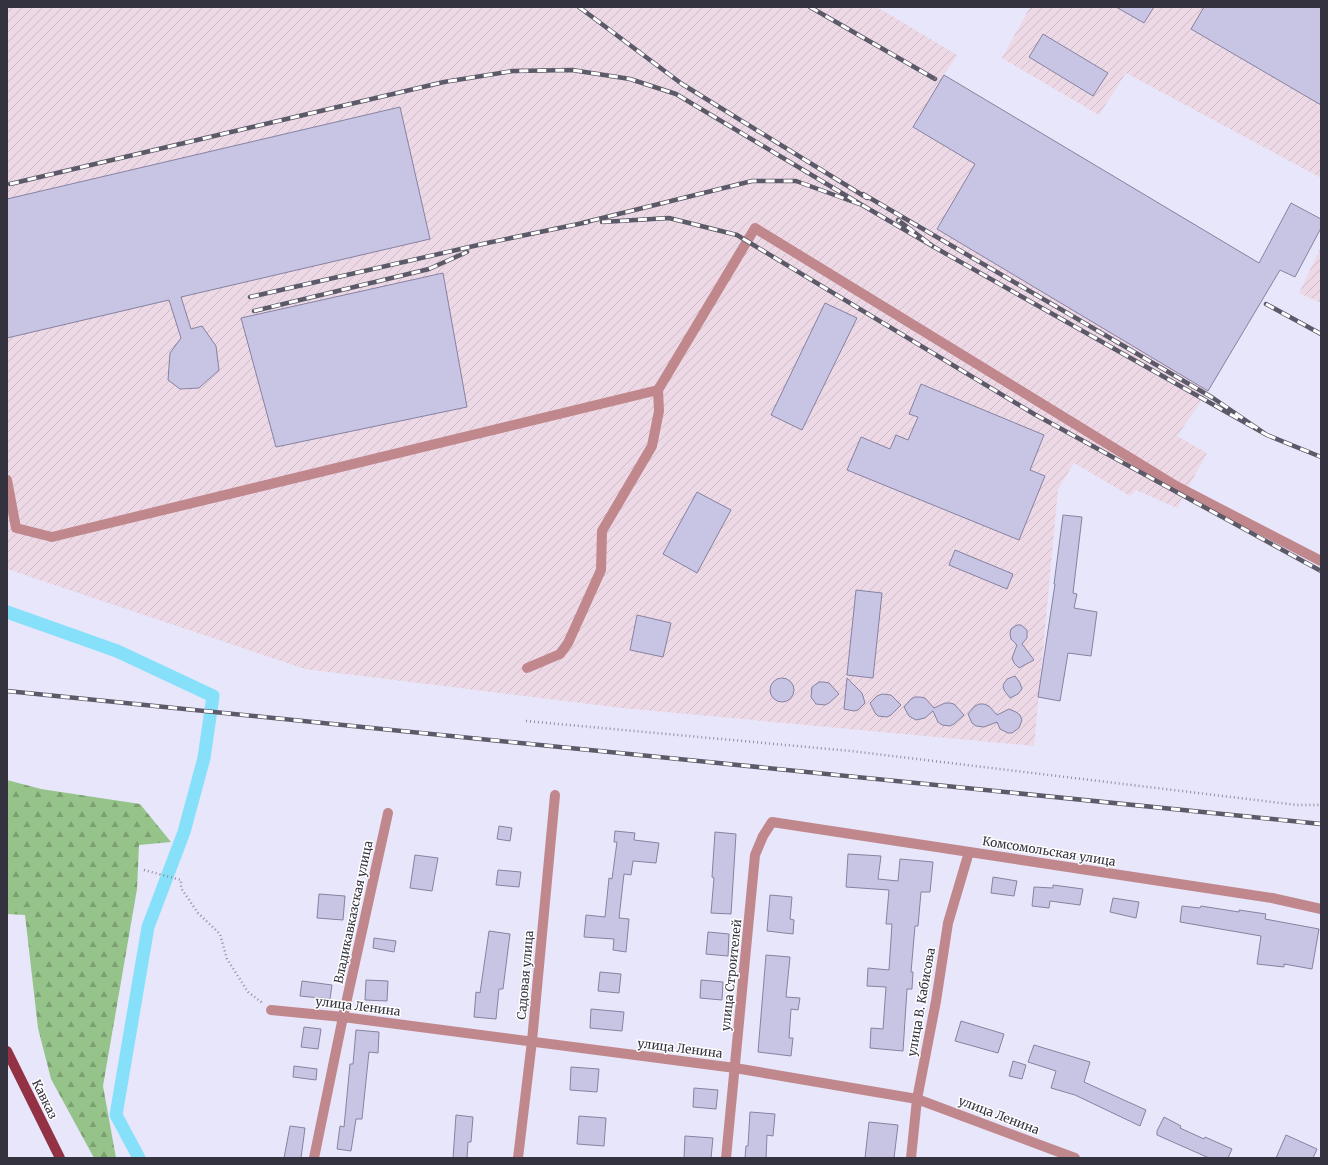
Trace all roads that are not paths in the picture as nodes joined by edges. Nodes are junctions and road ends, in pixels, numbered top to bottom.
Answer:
1 (658, 390) junction
2 (7, 480) edge
3 (1321, 561) edge
4 (527, 668) dead end
5 (555, 795) dead end
6 (388, 813) dead end
7 (772, 822) joint
8 (969, 852) junction
9 (1321, 909) edge
10 (271, 1010) road end
11 (343, 1017) junction
12 (532, 1041) junction
13 (7, 1051) edge
14 (735, 1068) junction
15 (917, 1098) junction
16 (60, 1158) edge
17 (314, 1158) edge
18 (518, 1158) edge
19 (726, 1158) edge
20 (911, 1158) edge
21 (1075, 1158) edge

1 - 2 street
1 - 3 street
1 - 4 street
5 - 12 street, Садовая улица
6 - 11 street, Владикавказская улица
7 - 8 street, Комсомольская улица
7 - 14 street, улица Строителей
8 - 9 street, Комсомольская улица
8 - 15 street, улица В. Кабисова
10 - 11 street, улица Ленина
11 - 12 street, улица Ленина
11 - 17 street, Владикавказская улица
12 - 14 street, улица Ленина
12 - 18 street, Садовая улица
13 - 16 main road, Кавказ
14 - 15 street, улица Ленина
14 - 19 street, улица Строителей
15 - 20 street, улица В. Кабисова
15 - 21 street, улица Ленина

